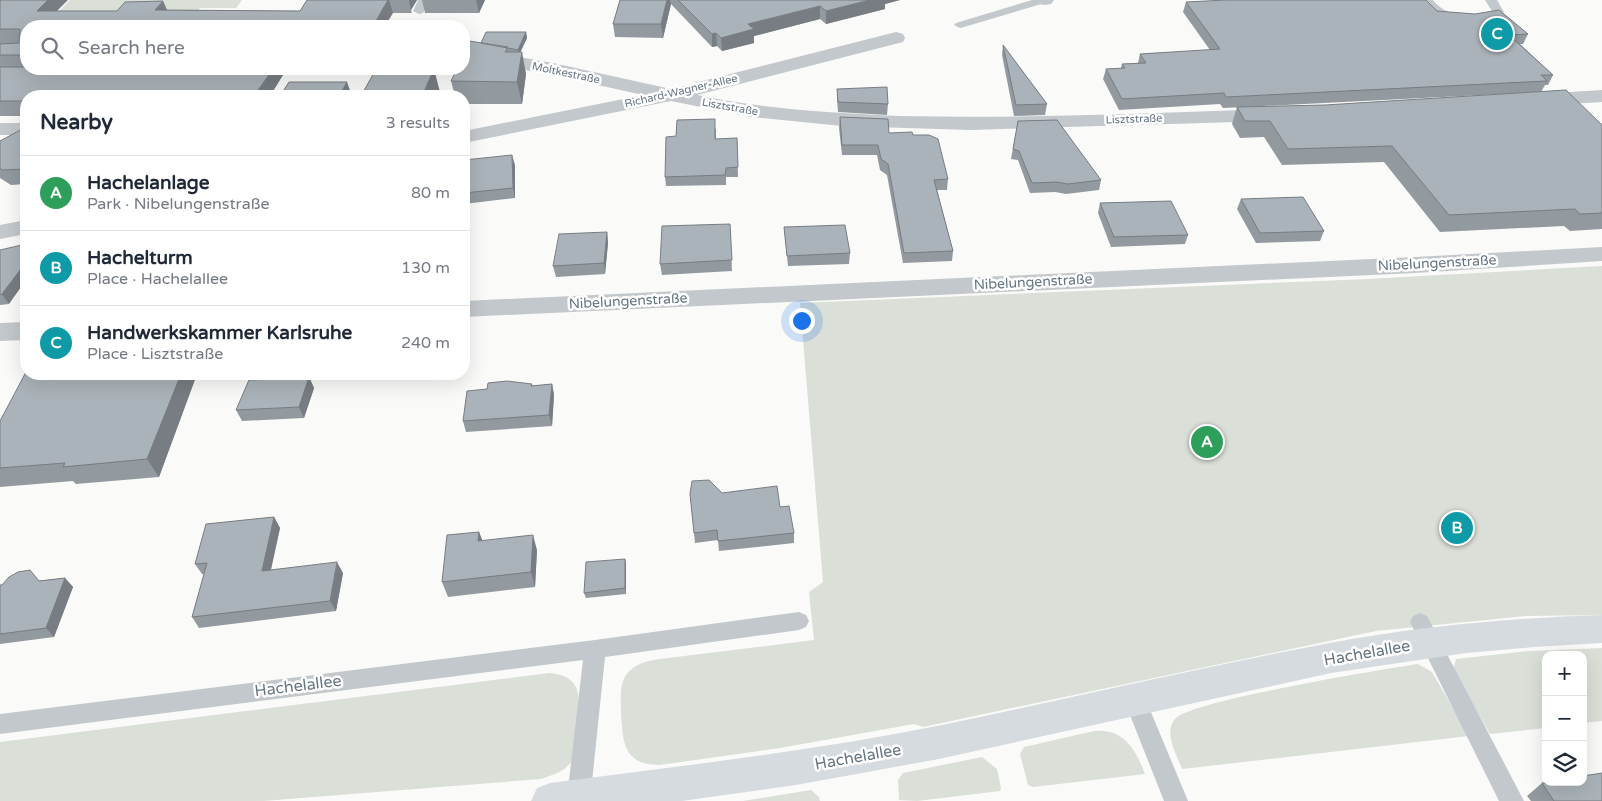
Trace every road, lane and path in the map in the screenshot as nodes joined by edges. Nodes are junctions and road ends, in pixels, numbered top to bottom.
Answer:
1 (1045, 0) edge
2 (1427, 0) edge
3 (1491, 0) edge
4 (960, 25) dead end
5 (896, 38) dead end
6 (470, 54) edge
7 (668, 96) junction
8 (1602, 96) edge
9 (1514, 102) edge
10 (1290, 114) edge
11 (0, 129) edge
12 (20, 129) edge
13 (470, 136) edge
14 (20, 228) edge
15 (0, 232) edge
16 (1602, 254) edge
17 (470, 309) edge
18 (20, 330) edge
19 (0, 332) edge
20 (799, 621) dead end
21 (1602, 629) edge
22 (1425, 632) junction
23 (595, 649) junction
24 (1135, 700) junction
25 (0, 724) edge
26 (564, 799) edge
27 (1176, 801) edge
28 (1512, 801) edge

1 - 4 lane
2 - 3 lane
5 - 7 street, Richard-Wagner-Allee
6 - 7 street, Moltkestraße
7 - 10 street, Lisztstraße
7 - 13 street, Richard-Wagner-Allee
8 - 9 street
11 - 12 street
14 - 15 street
16 - 17 street, Nibelungenstraße
18 - 19 street
20 - 23 lane, Hachelallee
21 - 22 street, Hachelallee
22 - 24 street, Hachelallee
22 - 28 lane
23 - 25 lane, Hachelallee
23 - 26 lane, Hachelallee
24 - 26 street, Hachelallee
24 - 27 lane

